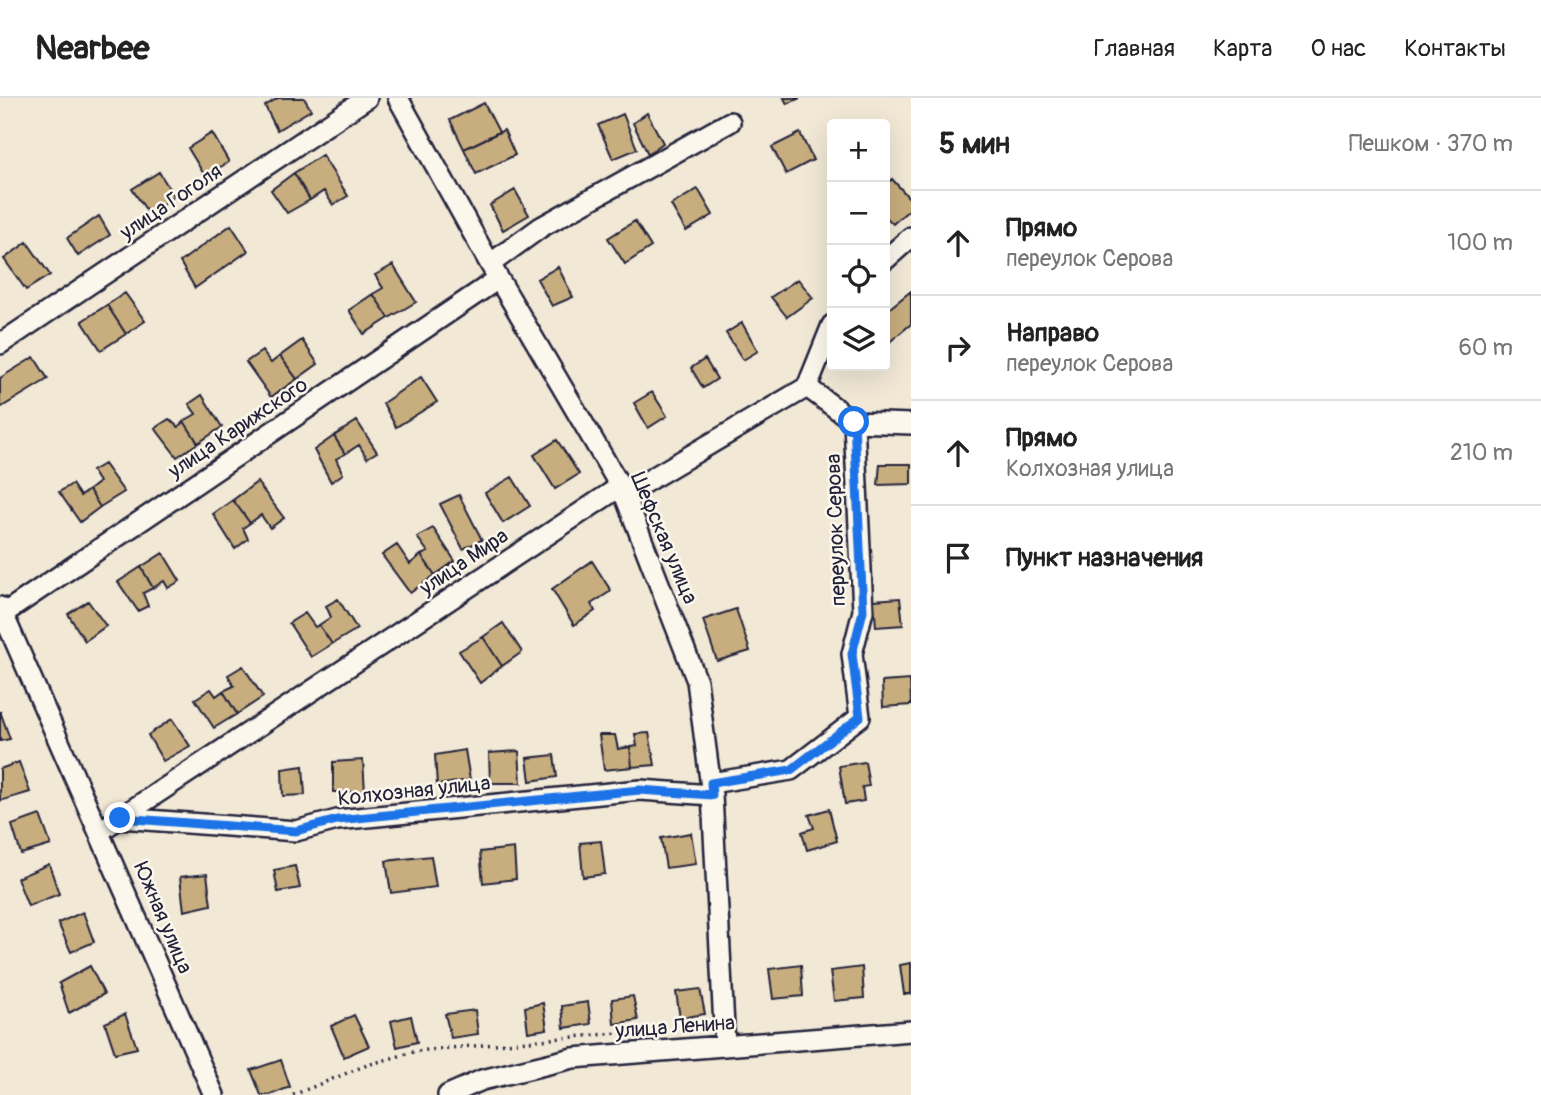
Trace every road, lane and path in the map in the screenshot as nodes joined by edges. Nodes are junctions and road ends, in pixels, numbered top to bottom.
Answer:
1 (366, 98) edge
2 (398, 98) edge
3 (730, 122) dead end
4 (911, 237) edge
5 (890, 256) edge
6 (494, 272) junction
7 (827, 337) edge
8 (0, 344) edge
9 (807, 387) junction
10 (854, 422) junction
11 (911, 424) edge
12 (623, 491) junction
13 (2, 610) edge
14 (711, 789) junction
15 (120, 818) junction
16 (100, 831) junction
17 (911, 1031) edge
18 (725, 1046) junction
19 (215, 1095) edge
20 (448, 1095) edge

1 - 8 street, улица Гоголя
2 - 6 street, Шефская улица
3 - 6 street, улица Карижского
4 - 5 street
6 - 12 street, Шефская улица
6 - 13 street, улица Карижского
7 - 9 street
9 - 10 street
9 - 12 street, улица Мира
10 - 11 street
10 - 14 street, переулок Серова
12 - 14 street, Шефская улица
12 - 15 street, улица Мира
13 - 16 street, Южная улица
14 - 15 street, Колхозная улица
14 - 18 street, Шефская улица
15 - 16 street, улица Мира
16 - 19 street, Южная улица
17 - 18 street, улица Ленина
18 - 20 street, улица Ленина

